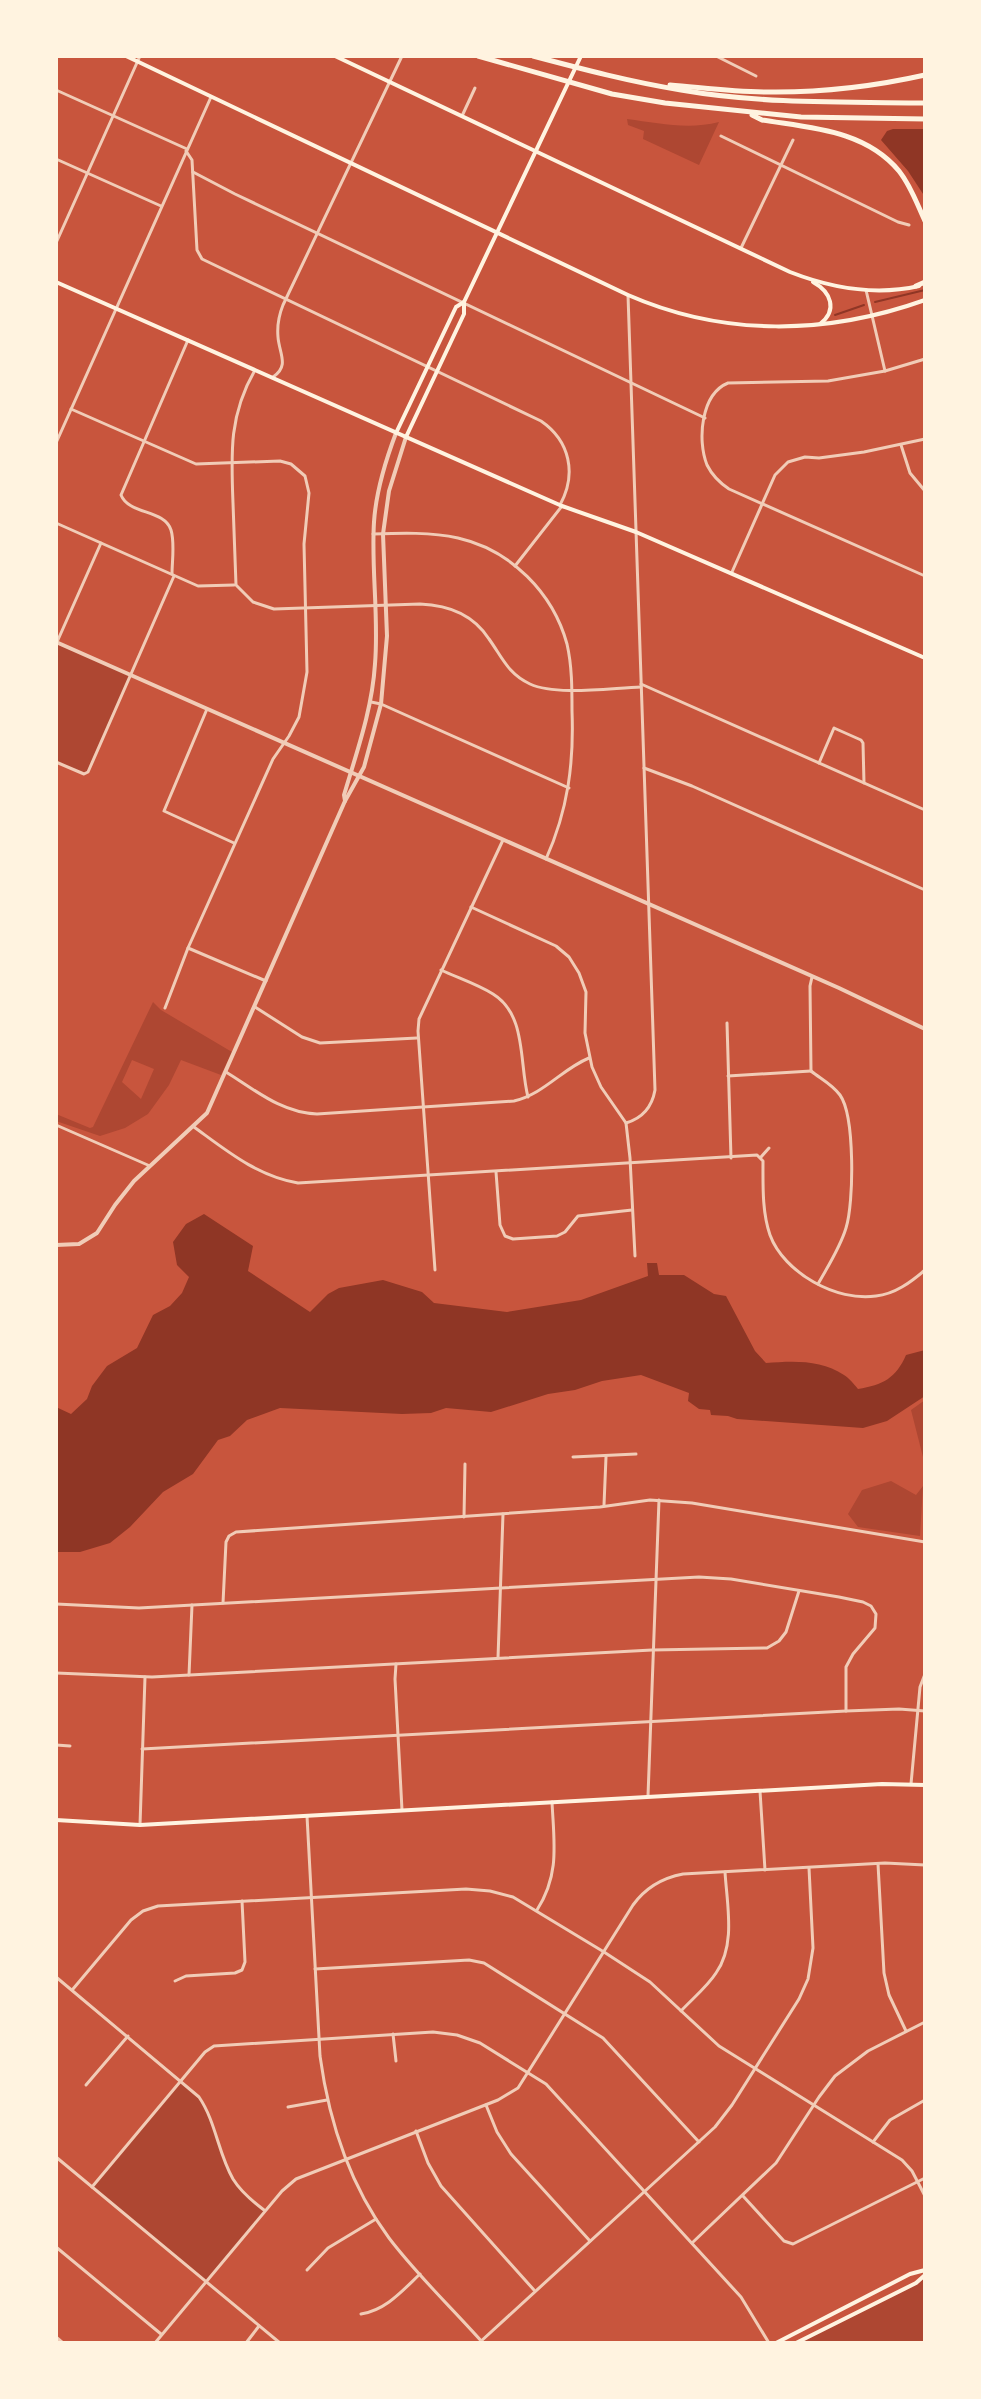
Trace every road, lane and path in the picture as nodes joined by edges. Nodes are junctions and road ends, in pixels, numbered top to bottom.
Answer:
1 (126, 56) edge
2 (335, 56) edge
3 (402, 56) edge
4 (478, 56) edge
5 (533, 56) edge
6 (581, 56) edge
7 (716, 56) edge
8 (138, 59) edge
9 (925, 75) edge
10 (756, 76) dead end
11 (390, 83) junction
12 (646, 83) junction
13 (475, 88) dead end
14 (56, 90) edge
15 (211, 97) junction
16 (925, 103) edge
17 (747, 113) junction
18 (114, 115) junction
19 (462, 116) junction
20 (925, 119) edge
21 (721, 136) dead end
22 (793, 140) dead end
23 (186, 150) junction
24 (536, 151) junction
25 (56, 159) edge
26 (351, 163) junction
27 (782, 165) junction
28 (193, 172) junction
29 (87, 173) junction
30 (161, 206) junction
31 (925, 221) edge
32 (909, 225) dead end
33 (498, 232) junction
34 (318, 233) junction
35 (56, 243) edge
36 (740, 248) junction
37 (805, 278) junction
38 (56, 282) edge
39 (925, 283) edge
40 (916, 286) joint
41 (866, 290) junction
42 (628, 295) junction
43 (286, 299) junction
44 (925, 300) edge
45 (464, 302) junction
46 (116, 308) junction
47 (873, 316) junction
48 (817, 325) junction
49 (188, 340) junction
50 (925, 359) edge
51 (428, 366) junction
52 (255, 370) junction
53 (437, 370) junction
54 (885, 371) junction
55 (273, 377) junction
56 (631, 382) junction
57 (71, 409) junction
58 (705, 418) junction
59 (396, 433) junction
60 (406, 437) junction
61 (925, 439) edge
62 (143, 441) junction
63 (56, 443) edge
64 (901, 445) junction
65 (231, 463) junction
66 (925, 491) edge
67 (762, 503) junction
68 (561, 506) junction
69 (56, 523) edge
70 (636, 532) junction
71 (373, 534) junction
72 (383, 534) junction
73 (101, 543) junction
74 (515, 566) junction
75 (732, 572) junction
76 (173, 575) junction
77 (925, 576) edge
78 (236, 585) junction
79 (375, 605) junction
80 (386, 605) junction
81 (307, 608) junction
82 (56, 643) edge
83 (925, 658) edge
84 (130, 675) junction
85 (641, 686) junction
86 (572, 690) junction
87 (371, 702) junction
88 (381, 704) junction
89 (207, 709) junction
90 (284, 743) junction
91 (56, 762) edge
92 (819, 763) junction
93 (644, 768) junction
94 (351, 773) junction
95 (360, 777) junction
96 (864, 783) junction
97 (569, 788) junction
98 (345, 801) junction
99 (925, 810) edge
100 (503, 840) junction
101 (235, 844) junction
102 (546, 859) junction
103 (925, 890) edge
104 (649, 904) junction
105 (471, 907) junction
106 (188, 948) junction
107 (441, 970) junction
108 (812, 977) junction
109 (266, 982) junction
110 (255, 1007) junction
111 (165, 1008) dead end
112 (727, 1023) dead end
113 (925, 1029) edge
114 (419, 1038) junction
115 (925, 1056) edge
116 (589, 1058) junction
117 (811, 1071) junction
118 (226, 1072) junction
119 (728, 1076) junction
120 (924, 1088) edge
121 (528, 1097) junction
122 (424, 1107) junction
123 (925, 1120) edge
124 (626, 1123) junction
125 (56, 1125) edge
126 (194, 1127) junction
127 (769, 1148) dead end
128 (761, 1157) junction
129 (731, 1158) junction
130 (630, 1164) junction
131 (150, 1166) junction
132 (496, 1172) junction
133 (429, 1176) junction
134 (632, 1210) junction
135 (56, 1245) edge
136 (635, 1256) dead end
137 (435, 1270) dead end
138 (925, 1270) edge
139 (818, 1284) junction
140 (636, 1454) dead end
141 (573, 1457) dead end
142 (606, 1457) junction
143 (465, 1464) dead end
144 (659, 1500) junction
145 (604, 1507) junction
146 (503, 1514) junction
147 (464, 1517) junction
148 (925, 1542) edge
149 (655, 1580) junction
150 (501, 1588) junction
151 (800, 1591) junction
152 (223, 1603) junction
153 (56, 1604) edge
154 (192, 1605) junction
155 (652, 1650) junction
156 (498, 1658) junction
157 (396, 1664) junction
158 (56, 1673) edge
159 (925, 1674) edge
160 (189, 1675) junction
161 (145, 1677) junction
162 (918, 1710) junction
163 (846, 1711) junction
164 (925, 1711) edge
165 (650, 1722) junction
166 (398, 1735) junction
167 (56, 1745) edge
168 (70, 1746) dead end
169 (142, 1749) junction
170 (911, 1784) junction
171 (925, 1785) edge
172 (760, 1791) junction
173 (648, 1797) junction
174 (552, 1802) junction
175 (402, 1810) junction
176 (307, 1816) junction
177 (56, 1820) edge
178 (140, 1825) junction
179 (878, 1864) junction
180 (925, 1865) edge
181 (809, 1868) junction
182 (765, 1870) junction
183 (725, 1872) junction
184 (311, 1897) junction
185 (242, 1901) junction
186 (537, 1910) junction
187 (604, 1952) junction
188 (315, 1969) junction
189 (56, 1977) edge
190 (175, 1981) dead end
191 (73, 1989) junction
192 (681, 2011) junction
193 (566, 2013) junction
194 (925, 2022) edge
195 (906, 2032) junction
196 (393, 2034) junction
197 (128, 2036) junction
198 (319, 2038) junction
199 (396, 2061) dead end
200 (755, 2069) junction
201 (530, 2072) junction
202 (181, 2080) junction
203 (86, 2085) dead end
204 (327, 2100) junction
205 (925, 2100) edge
206 (486, 2105) junction
207 (814, 2105) junction
208 (288, 2107) dead end
209 (416, 2131) junction
210 (699, 2142) junction
211 (873, 2142) junction
212 (56, 2157) edge
213 (345, 2158) junction
214 (925, 2178) edge
215 (918, 2182) junction
216 (92, 2187) junction
217 (644, 2191) junction
218 (743, 2196) junction
219 (925, 2196) edge
220 (265, 2211) junction
221 (376, 2219) junction
222 (590, 2241) junction
223 (692, 2243) junction
224 (56, 2247) edge
225 (307, 2270) dead end
226 (925, 2272) edge
227 (420, 2274) junction
228 (206, 2282) junction
229 (535, 2291) junction
230 (361, 2314) dead end
231 (259, 2326) junction
232 (162, 2335) junction
233 (56, 2337) edge
234 (481, 2342) edge
235 (780, 2342) edge
236 (63, 2343) edge
237 (155, 2343) edge
238 (246, 2343) edge
239 (280, 2343) edge
240 (769, 2343) edge
241 (796, 2343) edge

1 - 8 main road
2 - 11 main road
3 - 11 street
4 - 17 highway
5 - 12 highway
6 - 24 main road
7 - 10 street
8 - 15 main road
8 - 18 street
9 - 12 highway
11 - 19 main road
11 - 26 street
12 - 16 highway
13 - 19 street
14 - 18 street
15 - 23 street
15 - 26 main road
17 - 20 highway
17 - 31 highway
18 - 23 street
18 - 29 street
19 - 24 main road
21 - 27 street
22 - 27 street
23 - 28 street
23 - 30 street
24 - 33 main road
24 - 36 main road
25 - 29 street
26 - 33 main road
26 - 34 street
27 - 32 street
27 - 36 street
28 - 34 street
28 - 43 street
29 - 30 street
29 - 35 street
30 - 46 street
33 - 42 main road
33 - 45 main road
34 - 43 street
34 - 45 street
36 - 37 main road
37 - 41 main road
37 - 48 main road
38 - 46 main road
39 - 40 highway
40 - 41 main road
41 - 47 street
42 - 48 main road
42 - 56 street
43 - 51 street
43 - 55 street
44 - 47 main road
45 - 51 main road
45 - 53 main road
45 - 56 street
46 - 49 main road
46 - 57 street
47 - 48 main road
47 - 54 street
49 - 52 main road
49 - 62 street
50 - 54 street
51 - 53 street
51 - 59 main road
52 - 55 main road
52 - 65 street
53 - 60 main road
53 - 68 street
54 - 58 street
55 - 59 main road
56 - 58 street
56 - 70 street
57 - 62 street
57 - 63 street
58 - 67 street
59 - 60 main road
59 - 71 street
60 - 68 main road
60 - 72 street
61 - 64 street
62 - 65 street
62 - 76 street
64 - 66 street
64 - 67 street
65 - 78 street
65 - 81 street
67 - 75 street
67 - 77 street
68 - 70 main road
68 - 74 street
69 - 73 street
70 - 75 main road
70 - 85 street
71 - 72 street
71 - 79 street
72 - 74 street
72 - 80 street
73 - 76 street
73 - 82 street
74 - 86 street
75 - 83 main road
76 - 78 street
76 - 84 street
78 - 81 street
79 - 80 street
79 - 81 street
79 - 87 street
80 - 86 street
80 - 88 street
81 - 90 street
82 - 84 street
84 - 89 street
84 - 91 street
85 - 86 street
85 - 92 street
85 - 93 street
86 - 97 street
87 - 88 street
87 - 94 street
88 - 95 street
88 - 97 street
89 - 90 street
89 - 101 street
90 - 94 street
90 - 101 street
92 - 96 street
92 - 96 street
93 - 103 street
93 - 104 street
94 - 95 street
94 - 98 street
95 - 98 street
95 - 100 street
96 - 99 street
97 - 102 street
98 - 109 street
100 - 102 street
100 - 105 street
101 - 106 street
102 - 104 street
104 - 108 street
104 - 124 street
105 - 107 street
105 - 116 street
106 - 109 street
106 - 111 street
107 - 114 street
107 - 121 street
108 - 113 street
108 - 117 street
109 - 110 street
110 - 114 street
110 - 118 street
112 - 119 street
114 - 122 street
115 - 120 street
116 - 121 street
116 - 124 street
117 - 119 street
117 - 139 street
118 - 122 street
118 - 126 street
119 - 129 street
120 - 123 street
121 - 122 street
122 - 133 street
124 - 130 street
125 - 131 street
126 - 131 street
126 - 133 street
127 - 128 street
128 - 129 street
128 - 139 street
129 - 130 street
130 - 132 street
130 - 134 street
131 - 135 street
132 - 133 street
132 - 134 street
133 - 137 street
134 - 136 street
138 - 139 street
140 - 142 street
141 - 142 street
142 - 145 street
143 - 147 street
144 - 145 street
144 - 148 street
144 - 149 street
145 - 146 street
146 - 147 street
146 - 150 street
147 - 152 street
149 - 150 street
149 - 151 street
149 - 155 street
150 - 152 street
150 - 156 street
151 - 155 street
151 - 163 street
152 - 154 street
153 - 154 street
154 - 160 street
155 - 156 street
155 - 165 street
156 - 157 street
157 - 160 street
157 - 166 street
158 - 161 street
159 - 162 street
160 - 161 street
161 - 169 street
162 - 163 street
162 - 164 street
162 - 170 street
163 - 165 street
165 - 166 street
165 - 173 street
166 - 169 street
166 - 175 street
167 - 168 street
169 - 178 street
170 - 171 main road
170 - 172 main road
172 - 173 main road
172 - 182 street
173 - 174 main road
174 - 175 main road
174 - 186 street
175 - 176 main road
176 - 178 main road
176 - 184 street
177 - 178 main road
179 - 180 street
179 - 181 street
179 - 195 street
181 - 182 street
181 - 200 street
182 - 183 street
183 - 187 street
183 - 192 street
184 - 185 street
184 - 186 street
184 - 188 street
185 - 190 street
185 - 191 street
186 - 187 street
187 - 192 street
187 - 193 street
188 - 193 street
188 - 198 street
189 - 191 street
191 - 197 street
192 - 200 street
193 - 201 street
193 - 210 street
194 - 195 street
195 - 207 street
196 - 198 street
196 - 199 street
196 - 201 street
197 - 202 street
197 - 203 street
198 - 202 street
198 - 204 street
200 - 207 street
200 - 210 street
201 - 206 street
201 - 217 street
202 - 216 street
202 - 220 street
204 - 208 street
204 - 213 street
205 - 211 street
206 - 209 street
206 - 222 street
207 - 211 street
207 - 218 street
209 - 213 street
209 - 229 street
210 - 217 street
211 - 215 street
212 - 216 street
213 - 220 street
213 - 221 street
214 - 215 street
215 - 218 street
215 - 219 street
216 - 228 street
217 - 222 street
217 - 223 street
218 - 223 street
220 - 228 street
221 - 225 street
221 - 227 street
222 - 229 street
223 - 240 street
224 - 232 street
226 - 235 main road
226 - 241 main road
227 - 230 street
227 - 234 street
228 - 231 street
228 - 232 street
229 - 234 street
231 - 238 street
231 - 239 street
232 - 237 street
233 - 236 street

